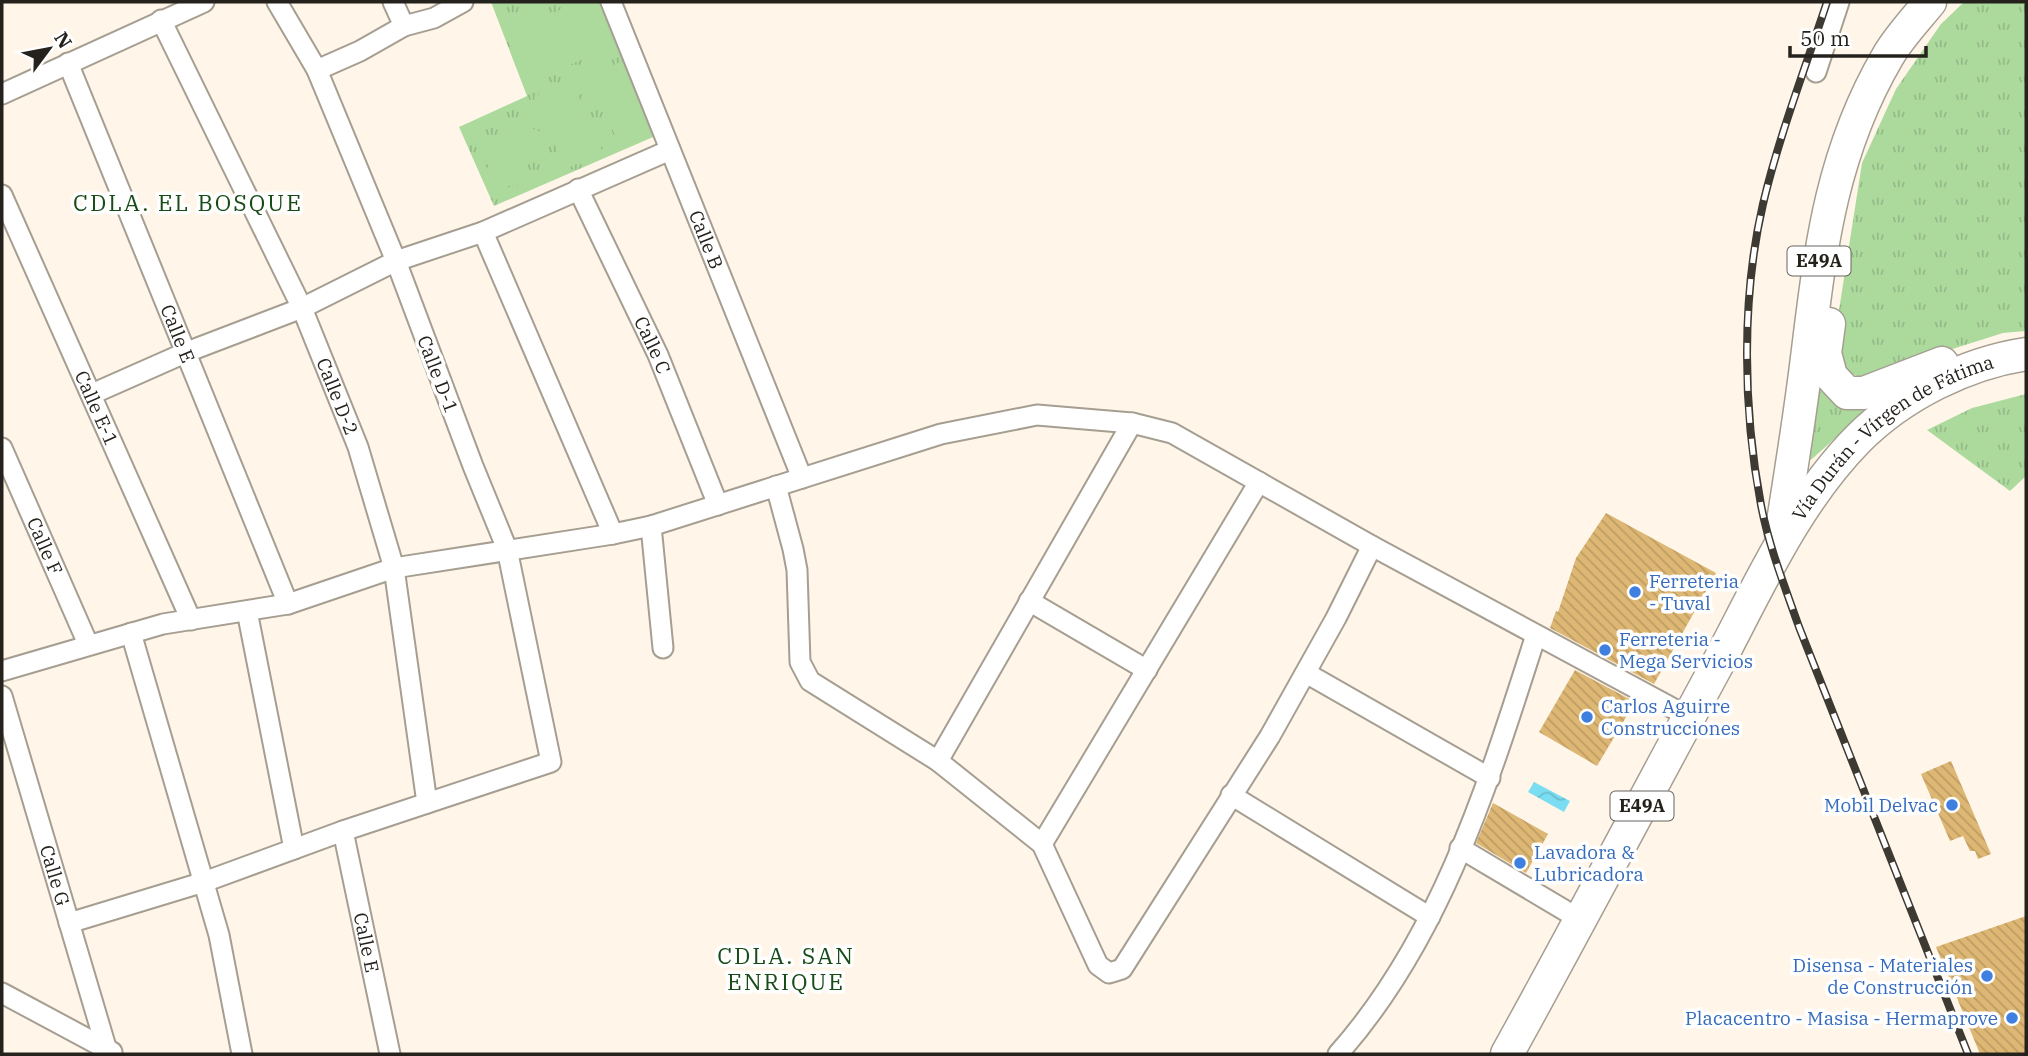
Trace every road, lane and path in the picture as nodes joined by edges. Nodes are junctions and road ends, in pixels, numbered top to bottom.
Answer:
1 (204, 2) edge
2 (277, 2) edge
3 (393, 2) edge
4 (464, 2) edge
5 (611, 2) edge
6 (1839, 2) edge
7 (1930, 2) edge
8 (161, 20) junction
9 (404, 26) junction
10 (68, 63) junction
11 (317, 70) junction
12 (1816, 72) dead end
13 (2, 94) edge
14 (670, 150) junction
15 (578, 189) junction
16 (2, 195) edge
17 (1826, 225) junction
18 (8, 227) edge
19 (483, 232) junction
20 (396, 261) junction
21 (302, 307) junction
22 (187, 352) junction
23 (2026, 354) edge
24 (1981, 365) junction
25 (92, 394) junction
26 (1132, 423) junction
27 (2, 448) edge
28 (802, 478) junction
29 (1259, 482) junction
30 (776, 486) junction
31 (718, 505) junction
32 (651, 526) junction
33 (613, 534) junction
34 (1779, 545) junction
35 (1371, 546) junction
36 (507, 549) junction
37 (394, 568) junction
38 (1029, 601) junction
39 (288, 604) junction
40 (247, 611) junction
41 (191, 620) junction
42 (131, 633) junction
43 (1536, 635) junction
44 (89, 644) junction
45 (663, 648) dead end
46 (1147, 670) junction
47 (2, 671) edge
48 (1306, 673) junction
49 (2, 696) edge
50 (1689, 717) junction
51 (938, 761) junction
52 (1490, 778) junction
53 (1231, 795) junction
54 (427, 803) junction
55 (343, 831) junction
56 (1042, 844) junction
57 (1460, 848) junction
58 (295, 849) junction
59 (204, 882) junction
60 (1430, 917) junction
61 (1581, 920) junction
62 (69, 923) junction
63 (2, 993) edge
64 (110, 1052) edge
65 (242, 1054) edge
66 (390, 1054) edge
67 (1338, 1054) edge
68 (1507, 1054) edge

1 - 8 street
2 - 11 street, Calle D-1
3 - 9 street
4 - 9 street
5 - 14 street, Calle B
6 - 12 street
7 - 17 main road, Vía Durán - Vírgen de Fátima / E49A
8 - 10 street
8 - 21 street, Calle D-2
9 - 11 street
10 - 13 street
10 - 22 street, Calle E
11 - 20 street, Calle D-1
14 - 15 street
14 - 28 street, Calle B
15 - 19 street
15 - 31 street, Calle C
16 - 18 street, Calle E-1
17 - 24 main road
17 - 34 main road, Vía Durán - Vírgen de Fátima / E49A
18 - 25 street, Calle E-1
19 - 20 street
19 - 33 street
20 - 21 street
20 - 36 street, Calle D-1
21 - 22 street
21 - 37 street, Calle D-2
22 - 25 street
22 - 39 street, Calle E
23 - 24 main road, Vía Durán - Vírgen de Fátima / E49A
24 - 34 main road, Vía Durán - Vírgen de Fátima / E49A
25 - 41 street, Calle E-1
26 - 28 street
26 - 29 street
26 - 38 street
27 - 44 street, Calle F
28 - 30 street
29 - 35 street
29 - 46 street
30 - 31 street
30 - 51 street
31 - 32 street
32 - 33 street
32 - 45 street
33 - 36 street
34 - 50 main road, Vía Durán - Vírgen de Fátima / E49A
35 - 43 street
35 - 48 street
36 - 37 street
36 - 54 street, Calle D-1
37 - 39 street
37 - 54 street, Calle D-2
38 - 46 street
38 - 51 street
39 - 40 street
40 - 41 street
40 - 58 street
41 - 42 street
42 - 44 street
42 - 59 street
43 - 50 street
43 - 52 street
44 - 47 street
46 - 56 street
48 - 52 street
48 - 53 street
49 - 62 street, Calle G
50 - 61 main road, Vía Durán - Vírgen de Fátima / E49A
51 - 56 street
52 - 57 street
53 - 56 street
53 - 60 street
54 - 55 street
55 - 58 street
55 - 66 street, Calle E
57 - 60 street
57 - 61 street
58 - 59 street
59 - 62 street
59 - 65 street
60 - 67 street
61 - 68 main road, Vía Durán - Vírgen de Fátima / E49A
62 - 64 street, Calle G
63 - 64 street

